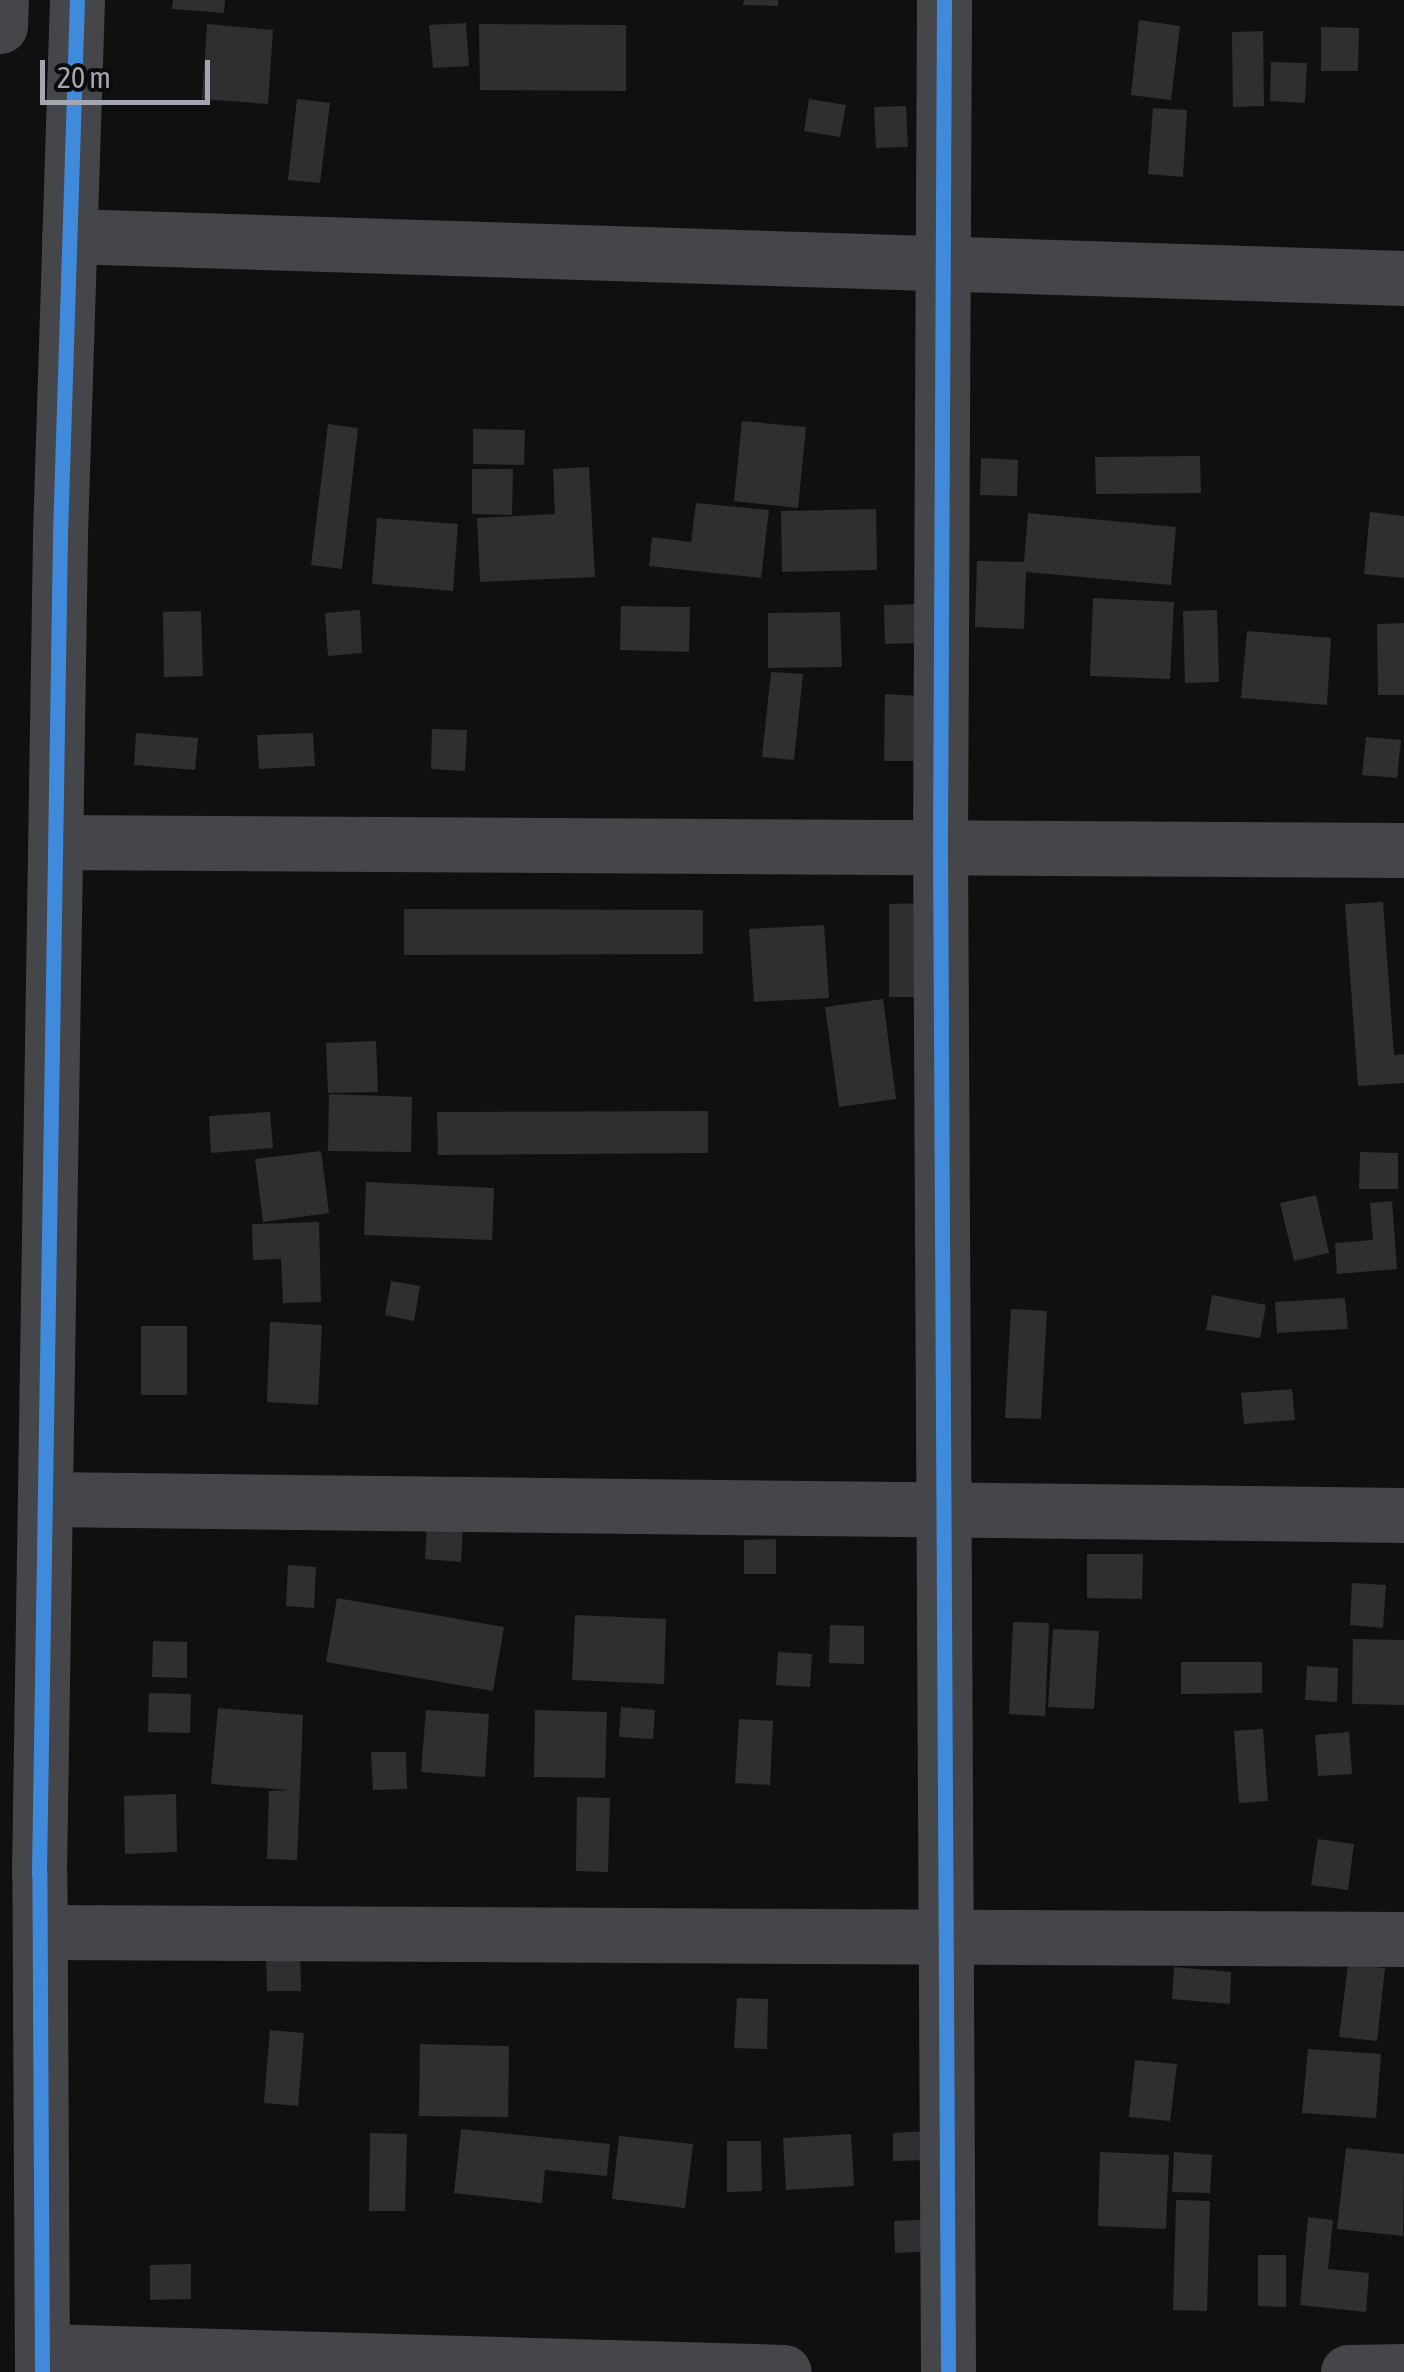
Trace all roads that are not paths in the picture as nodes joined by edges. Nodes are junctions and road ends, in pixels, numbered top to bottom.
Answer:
1 (1, 0) edge
2 (77, 0) edge
3 (944, 0) edge
4 (0, 26) edge
5 (70, 236) junction
6 (939, 266) junction
7 (1404, 278) edge
8 (59, 842) junction
9 (940, 845) junction
10 (1404, 850) edge
11 (45, 1499) junction
12 (943, 1505) junction
13 (1404, 1515) edge
14 (42, 1932) junction
15 (946, 1935) junction
16 (1404, 1939) edge
17 (42, 2362) edge
18 (1404, 2371) edge
19 (784, 2372) edge
20 (948, 2372) edge
21 (1348, 2372) edge

1 - 4 street
2 - 5 street
3 - 6 street
5 - 6 street
5 - 8 street
6 - 7 street
6 - 9 street
8 - 9 street
8 - 11 street
9 - 10 street
9 - 12 street
11 - 12 street
11 - 14 street
12 - 13 street
12 - 15 street
14 - 15 street
14 - 17 street
15 - 16 street
15 - 20 street
17 - 19 street
18 - 21 street

